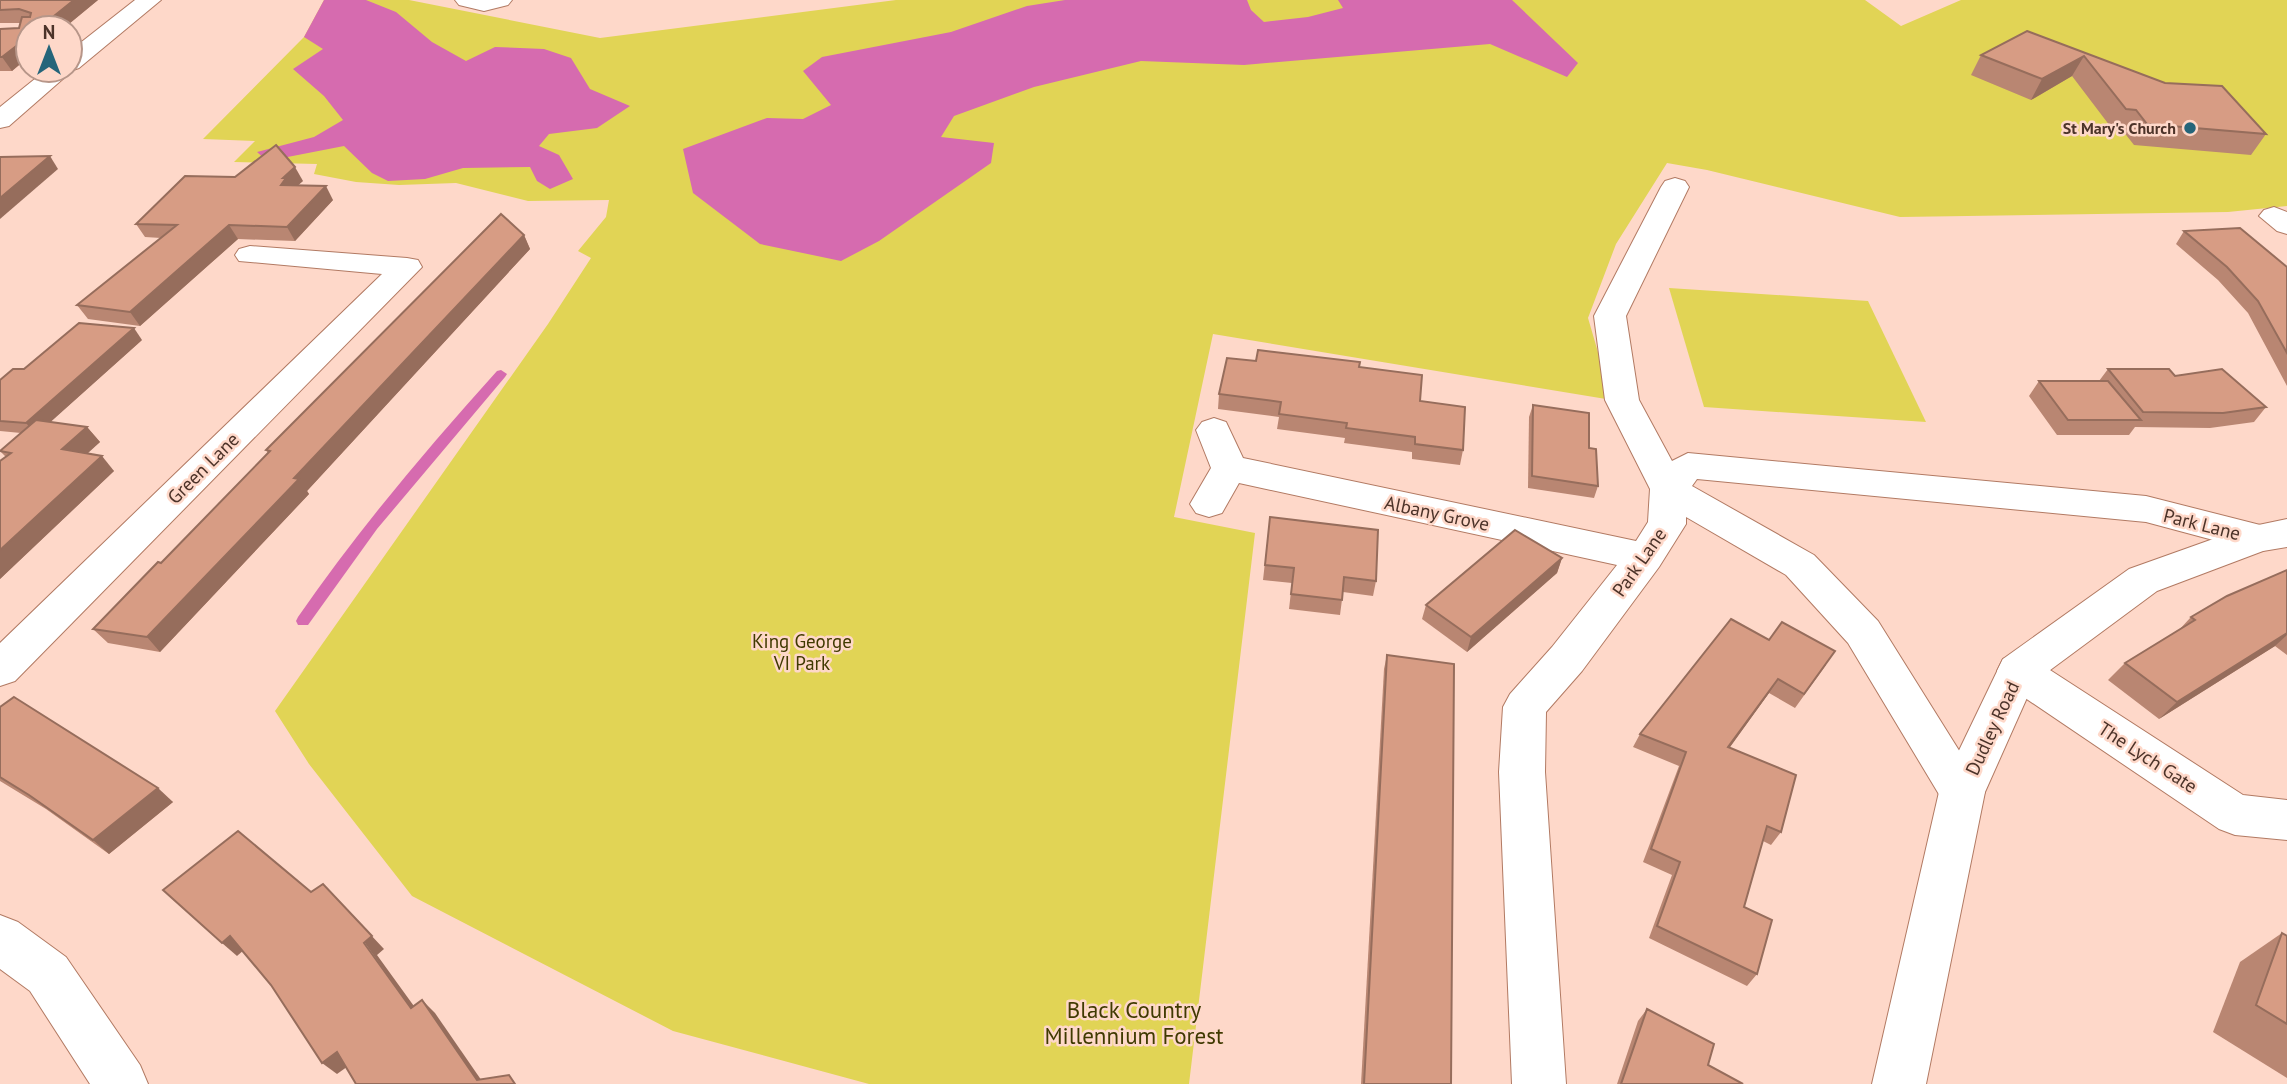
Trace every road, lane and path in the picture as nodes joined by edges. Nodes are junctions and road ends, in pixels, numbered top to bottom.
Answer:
1 (149, 0) edge
2 (467, 0) edge
3 (500, 0) edge
4 (109, 30) junction
5 (84, 31) edge
6 (84, 51) edge
7 (44, 84) edge
8 (0, 120) edge
9 (1675, 187) dead end
10 (2287, 214) edge
11 (2287, 225) edge
12 (250, 255) dead end
13 (1214, 430) dead end
14 (1229, 468) junction
15 (1668, 489) junction
16 (1209, 504) dead end
17 (2273, 536) edge
18 (1645, 557) junction
19 (0, 669) edge
20 (2018, 671) junction
21 (1962, 792) junction
22 (2287, 820) edge
23 (0, 939) edge
24 (121, 1084) edge
25 (1539, 1084) edge
26 (1899, 1084) edge

1 - 4 street
2 - 3 street
4 - 5 street
4 - 6 street
7 - 8 street
9 - 15 street
10 - 11 street
12 - 19 street, Green Lane
13 - 14 street
14 - 16 street
14 - 18 street, Albany Grove
15 - 17 street, Park Lane
15 - 18 street, Park Lane
15 - 21 street
17 - 20 street, Dudley Road
18 - 25 street, Park Lane
20 - 21 street, Dudley Road
20 - 22 street, The Lych Gate
21 - 26 street, Dudley Road
23 - 24 street

